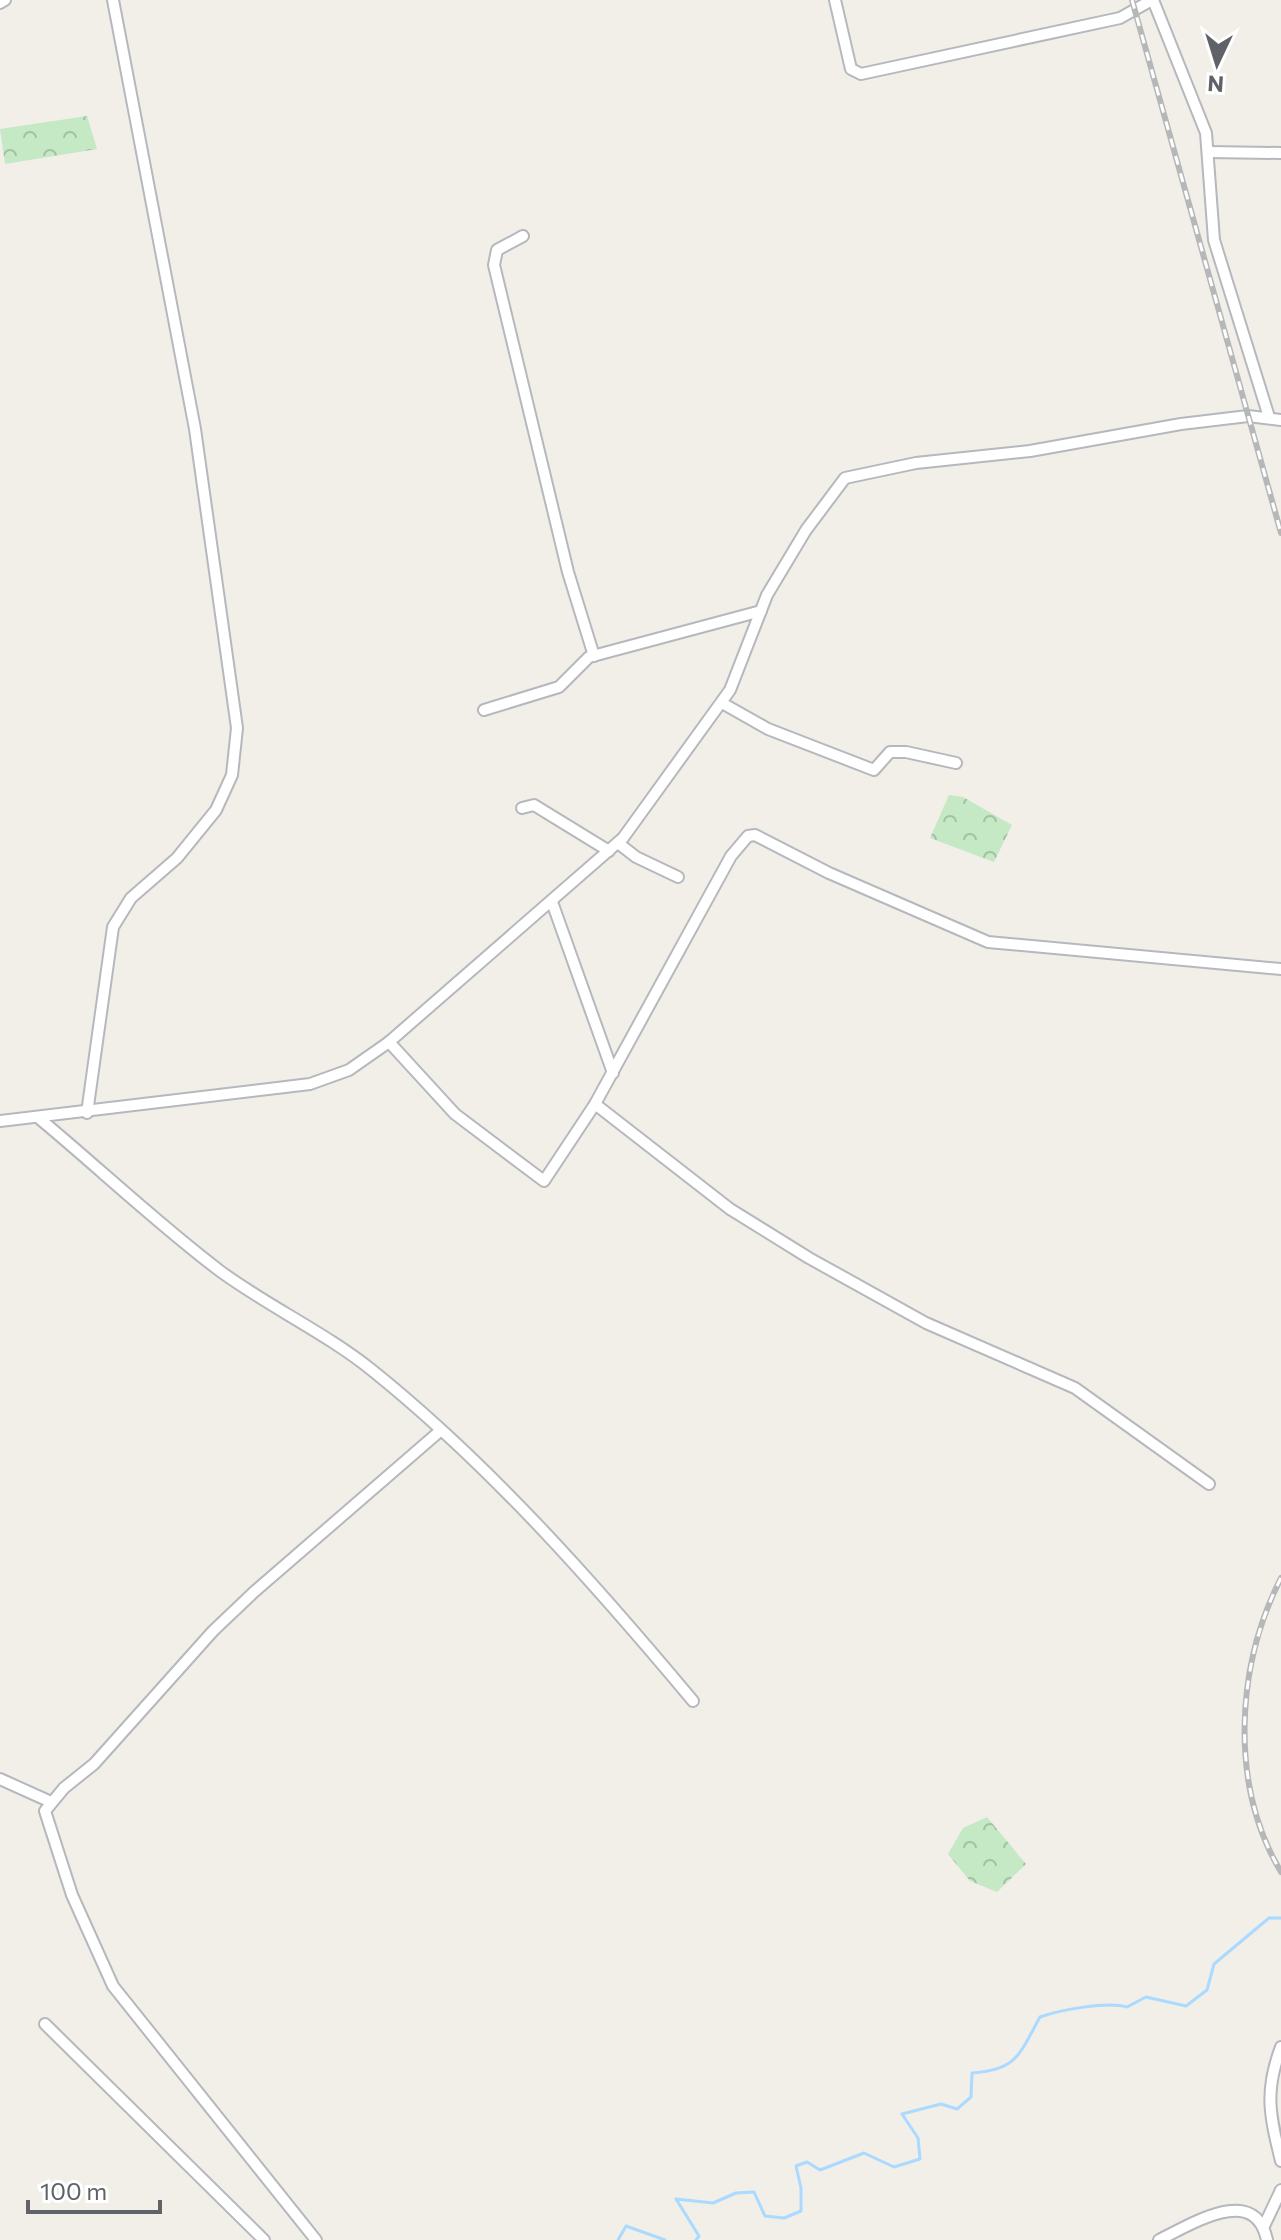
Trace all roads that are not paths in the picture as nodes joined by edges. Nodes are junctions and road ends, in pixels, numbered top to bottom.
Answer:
1 (113, 0) edge
2 (835, 0) edge
3 (1152, 0) edge
4 (1208, 152) junction
5 (1281, 153) edge
6 (523, 236) dead end
7 (1269, 417) junction
8 (1281, 420) edge
9 (761, 611) junction
10 (594, 656) junction
11 (722, 703) junction
12 (484, 710) dead end
13 (956, 763) dead end
14 (522, 808) dead end
15 (618, 843) junction
16 (609, 851) junction
17 (678, 877) dead end
18 (552, 902) junction
19 (1281, 969) edge
20 (389, 1042) junction
21 (613, 1073) junction
22 (595, 1104) junction
23 (87, 1113) junction
24 (40, 1119) junction
25 (0, 1121) edge
26 (440, 1431) junction
27 (1209, 1484) dead end
28 (693, 1701) dead end
29 (0, 1779) edge
30 (51, 1802) junction
31 (45, 2024) dead end
32 (1281, 2047) edge
33 (1281, 2161) edge
34 (1281, 2190) edge
35 (1264, 2226) junction
36 (264, 2240) edge
37 (316, 2240) edge
38 (1159, 2240) edge
39 (1267, 2240) edge

1 - 23 street
2 - 3 street
3 - 4 street
4 - 5 street
4 - 7 street
6 - 10 street
7 - 8 street
7 - 9 street
9 - 10 street
9 - 11 street
10 - 12 street
11 - 13 street
11 - 15 street
14 - 16 street
15 - 16 street
15 - 17 street
16 - 18 street
18 - 20 street
18 - 21 street
19 - 21 street
20 - 22 street
20 - 23 street
21 - 22 street
22 - 27 street
23 - 24 street
24 - 25 street
24 - 26 street
26 - 28 street
26 - 30 street
29 - 30 street
30 - 37 street
31 - 36 street
32 - 33 street
34 - 35 street
35 - 38 street
35 - 39 street

